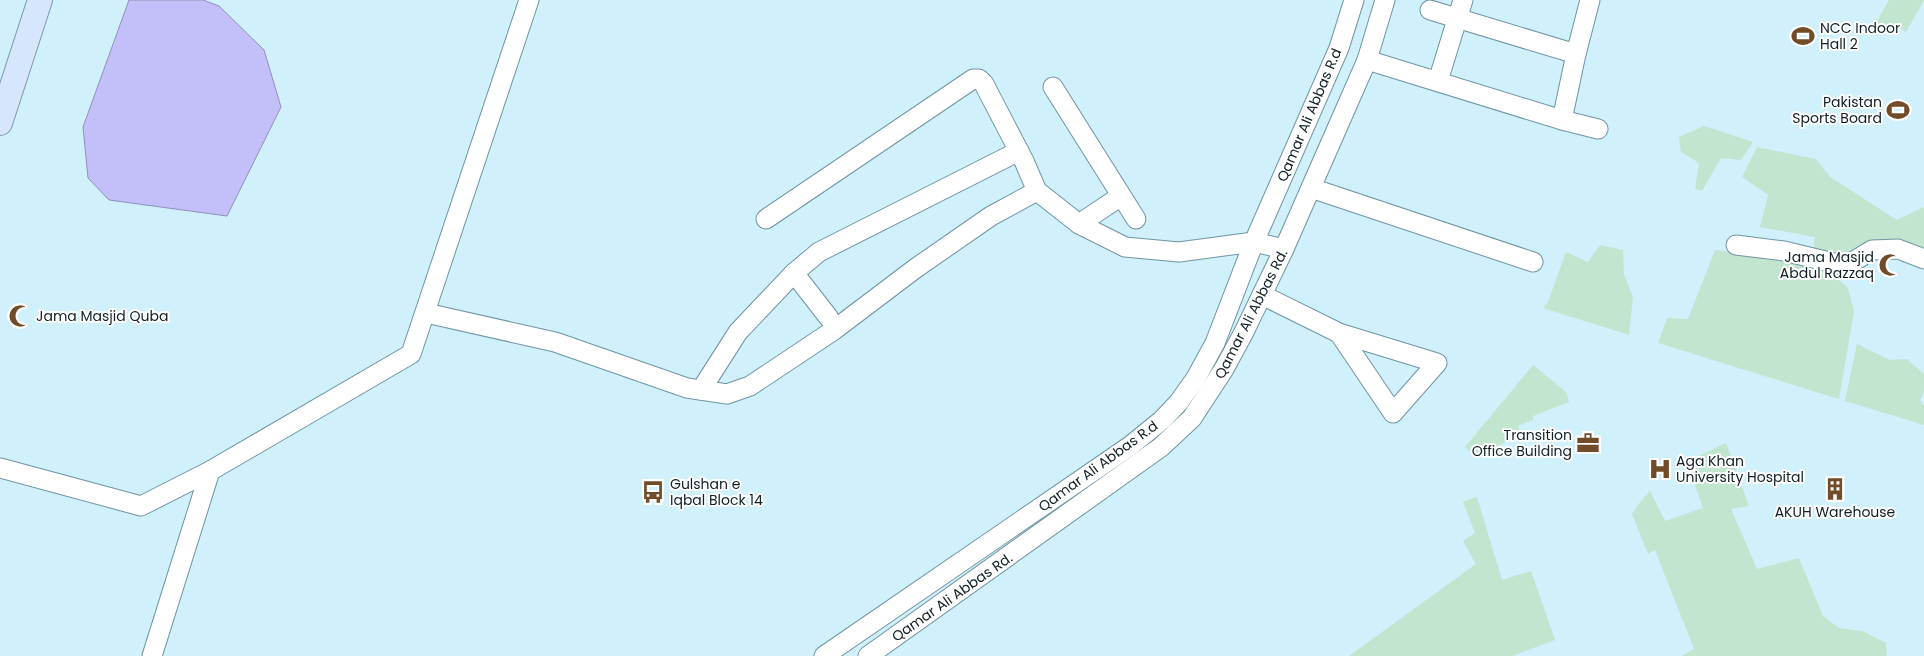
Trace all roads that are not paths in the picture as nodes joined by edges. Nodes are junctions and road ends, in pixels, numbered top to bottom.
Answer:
1 (40, 0) edge
2 (530, 0) edge
3 (1354, 0) edge
4 (1385, 0) edge
5 (1589, 0) edge
6 (1460, 9) edge
7 (1430, 10) dead end
8 (1576, 54) junction
9 (1367, 60) junction
10 (1438, 81) junction
11 (1053, 87) dead end
12 (1562, 120) junction
13 (0, 123) edge
14 (1598, 129) dead end
15 (1019, 151) junction
16 (1311, 188) junction
17 (1037, 191) junction
18 (1121, 196) junction
19 (766, 219) dead end
20 (1136, 219) dead end
21 (1079, 224) junction
22 (1254, 242) junction
23 (1736, 245) dead end
24 (1284, 249) junction
25 (1924, 259) edge
26 (1533, 262) dead end
27 (794, 273) junction
28 (1262, 295) junction
29 (426, 313) junction
30 (829, 318) dead end
31 (1339, 333) junction
32 (702, 390) junction
33 (0, 468) edge
34 (210, 471) junction
35 (152, 656) edge
36 (824, 656) edge
37 (868, 656) edge

1 - 13 main road
2 - 29 street
3 - 22 street, Qamar Ali Abbas R.d
4 - 9 street, Qamar Ali Abbas Rd.
5 - 8 street
6 - 7 street
6 - 8 street
6 - 10 street
8 - 12 street
9 - 10 street
9 - 16 street, Qamar Ali Abbas Rd.
10 - 12 street
11 - 18 street
12 - 14 street
15 - 17 street
15 - 19 street
15 - 27 street
16 - 24 street, Qamar Ali Abbas Rd.
16 - 26 street
17 - 21 street
17 - 32 street
18 - 20 street
18 - 21 street
21 - 22 street
22 - 24 street
22 - 36 street, Qamar Ali Abbas R.d
23 - 25 street
24 - 28 street, Qamar Ali Abbas Rd.
27 - 30 street
27 - 32 street
28 - 31 street
28 - 37 street, Qamar Ali Abbas Rd.
29 - 32 street
29 - 34 street
31 - 31 street
33 - 34 street
34 - 35 street

